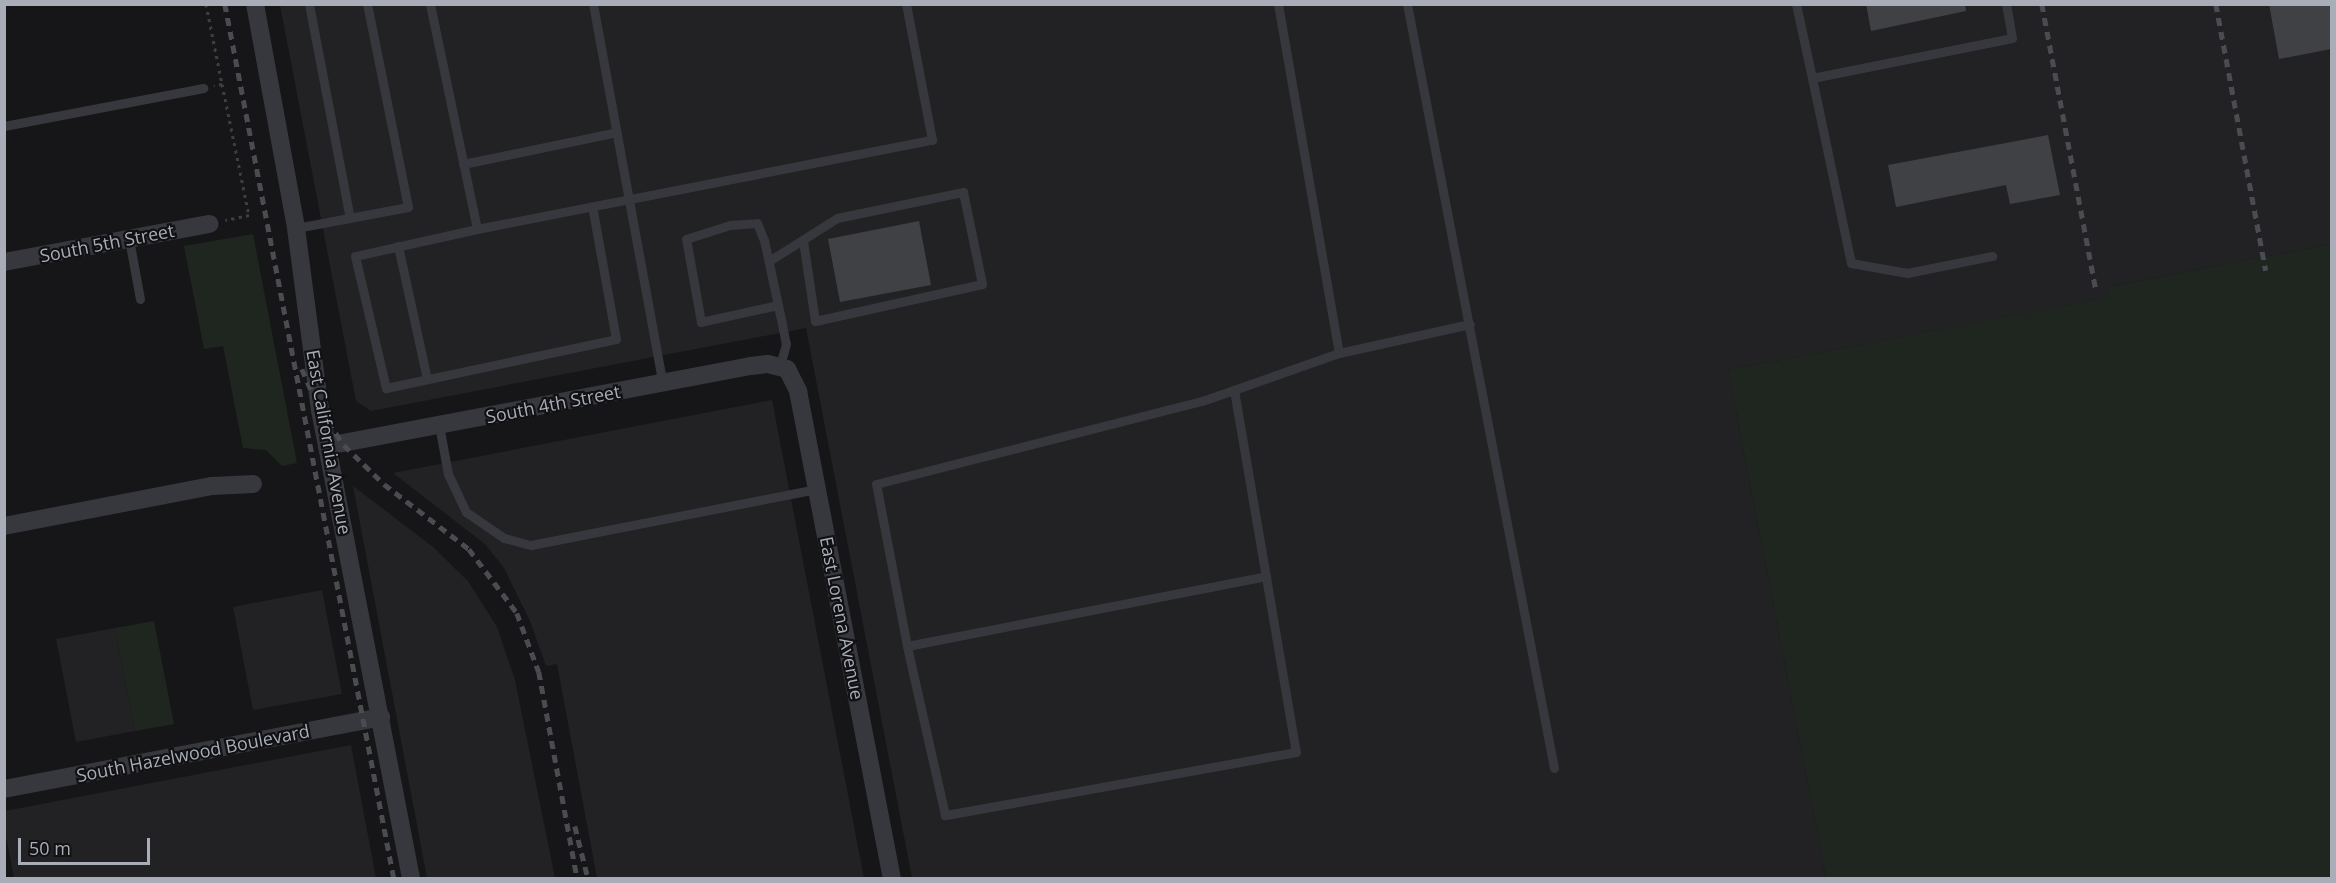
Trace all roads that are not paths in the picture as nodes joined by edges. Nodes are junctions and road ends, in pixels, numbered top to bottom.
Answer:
1 (255, 4) edge
2 (309, 4) edge
3 (367, 4) edge
4 (430, 4) edge
5 (593, 4) edge
6 (906, 4) edge
7 (1278, 4) edge
8 (1407, 4) edge
9 (1796, 4) edge
10 (2006, 4) edge
11 (1812, 78) junction
12 (203, 88) road end
13 (4, 126) edge
14 (617, 132) junction
15 (463, 164) junction
16 (629, 199) junction
17 (592, 206) junction
18 (350, 218) junction
19 (210, 224) road end
20 (296, 228) junction
21 (477, 229) junction
22 (129, 239) junction
23 (803, 241) junction
24 (398, 246) junction
25 (1992, 256) dead end
26 (769, 261) junction
27 (4, 262) edge
28 (140, 299) dead end
29 (778, 305) junction
30 (1470, 324) junction
31 (1339, 353) junction
32 (780, 365) junction
33 (427, 379) junction
34 (663, 384) junction
35 (1234, 390) junction
36 (439, 425) junction
37 (327, 446) junction
38 (253, 484) dead end
39 (817, 489) junction
40 (4, 526) edge
41 (1266, 576) junction
42 (907, 646) junction
43 (381, 717) junction
44 (1554, 768) dead end
45 (4, 789) edge
46 (411, 879) edge
47 (892, 879) edge

1 - 20 street, East California Avenue
2 - 18 lane
3 - 18 lane
4 - 15 lane
5 - 14 lane
6 - 16 lane
7 - 31 lane
8 - 30 lane
9 - 11 lane
10 - 11 lane
11 - 25 lane
12 - 13 lane
14 - 15 lane
14 - 16 lane
15 - 21 lane
16 - 17 lane
16 - 34 lane
17 - 21 lane
17 - 33 lane
18 - 20 lane
19 - 22 street, South 5th Street
20 - 37 street, East California Avenue
21 - 24 lane
22 - 27 street, South 5th Street
22 - 28 lane
23 - 23 lane
23 - 26 lane
24 - 33 lane
24 - 33 lane
26 - 29 lane
26 - 29 lane
29 - 32 lane
30 - 31 lane
30 - 44 lane
31 - 35 lane
32 - 34 street, South 4th Street
32 - 39 street, East Lorena Avenue
34 - 36 street, South 4th Street
35 - 41 lane
35 - 42 lane
36 - 37 street, South 4th Street
36 - 39 lane
37 - 43 street, East California Avenue
38 - 40 street
39 - 47 street, East Lorena Avenue
41 - 42 lane
41 - 42 lane
43 - 45 street, South Hazelwood Boulevard
43 - 46 street, East California Avenue

